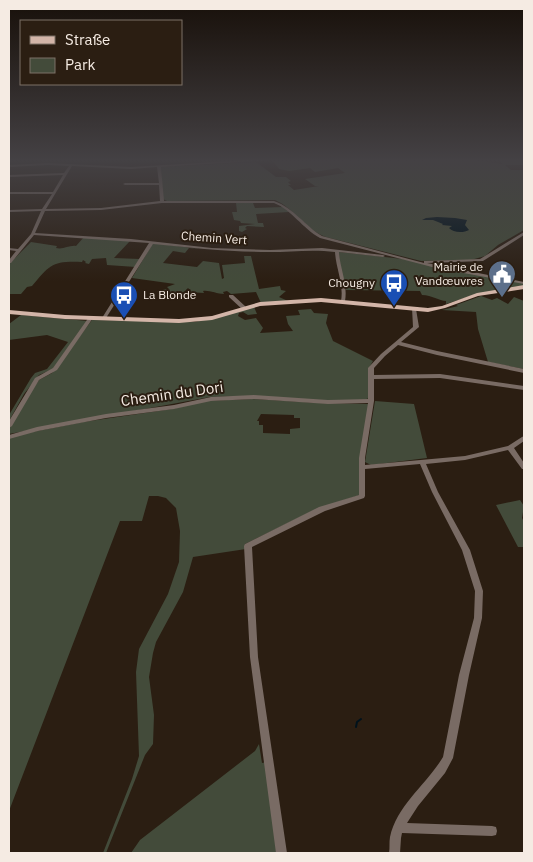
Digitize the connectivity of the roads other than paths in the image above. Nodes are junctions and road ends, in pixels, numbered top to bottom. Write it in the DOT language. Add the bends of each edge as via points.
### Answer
graph roads {
  1 [pos="50,200"];
  2 [pos="162,202"];
  3 [pos="44,210"];
  4 [pos="9,211"];
  5 [pos="524,233"];
  6 [pos="33,234"];
  7 [pos="152,242"];
  8 [pos="9,249"];
  9 [pos="20,250"];
  10 [pos="337,251"];
  11 [pos="393,255"];
  12 [pos="9,262"];
  13 [pos="422,263"];
  14 [pos="524,283"];
  15 [pos="524,287"];
  16 [pos="231,296"];
  17 [pos="343,302"];
  18 [pos="244,308"];
  19 [pos="414,309"];
  20 [pos="9,312"];
  21 [pos="91,318"];
  22 [pos="104,318"];
  23 [pos="398,342"];
  24 [pos="524,370"];
  25 [pos="372,377"];
  26 [pos="524,388"];
  27 [pos="371,401"];
  28 [pos="9,426"];
  29 [pos="9,436"];
  30 [pos="524,438"];
  31 [pos="510,448"];
  32 [pos="422,460"];
  33 [pos="362,467"];
  34 [pos="524,469"];
  35 [pos="362,496"];
  36 [pos="399,828"];
  37 [pos="492,831"];
  38 [pos="280,853"];
  39 [pos="396,853"];
  1 -- 3 [label="street"];
  2 -- 3 [label="street" via="111,209"];
  2 -- 11 [label="street" via="275,202 286,207 319,236"];
  3 -- 4 [label="street"];
  3 -- 6 [label="street"];
  5 -- 13 [label="street" via="481,260"];
  6 -- 7 [label="street, Chemin Vert"];
  6 -- 9 [label="street"];
  7 -- 10 [label="street, Chemin Vert" via="232,250"];
  7 -- 22 [label="street"];
  8 -- 9 [label="street"];
  9 -- 12 [label="street"];
  10 -- 11 [label="street, Chemin Vert"];
  10 -- 17 [label="street" via="345,286"];
  11 -- 13 [label="street"];
  13 -- 14 [label="street"];
  15 -- 19 [label="main road" via="477,295 436,309"];
  16 -- 18 [label="street"];
  17 -- 18 [label="main road" via="313,300"];
  17 -- 19 [label="main road"];
  18 -- 22 [label="main road" via="212,318 187,321"];
  19 -- 23 [label="street" via="416,326"];
  20 -- 21 [label="main road"];
  21 -- 22 [label="main road"];
  21 -- 28 [label="street" via="55,368 37,379"];
  23 -- 24 [label="street"];
  23 -- 25 [label="street" via="373,365 370,370"];
  25 -- 26 [label="street" via="440,376"];
  25 -- 27 [label="street"];
  27 -- 29 [label="street, Chemin du Dori" via="211,398"];
  27 -- 33 [label="street"];
  30 -- 31 [label="street"];
  31 -- 32 [label="street" via="465,458"];
  31 -- 34 [label="street"];
  32 -- 33 [label="street"];
  32 -- 36 [label="street" via="466,550 479,591 480,612 448,758 408,809"];
  33 -- 35 [label="street"];
  35 -- 38 [label="street" via="322,509 248,546 254,657"];
  36 -- 37 [label="street"];
  36 -- 39 [label="street"];
}
